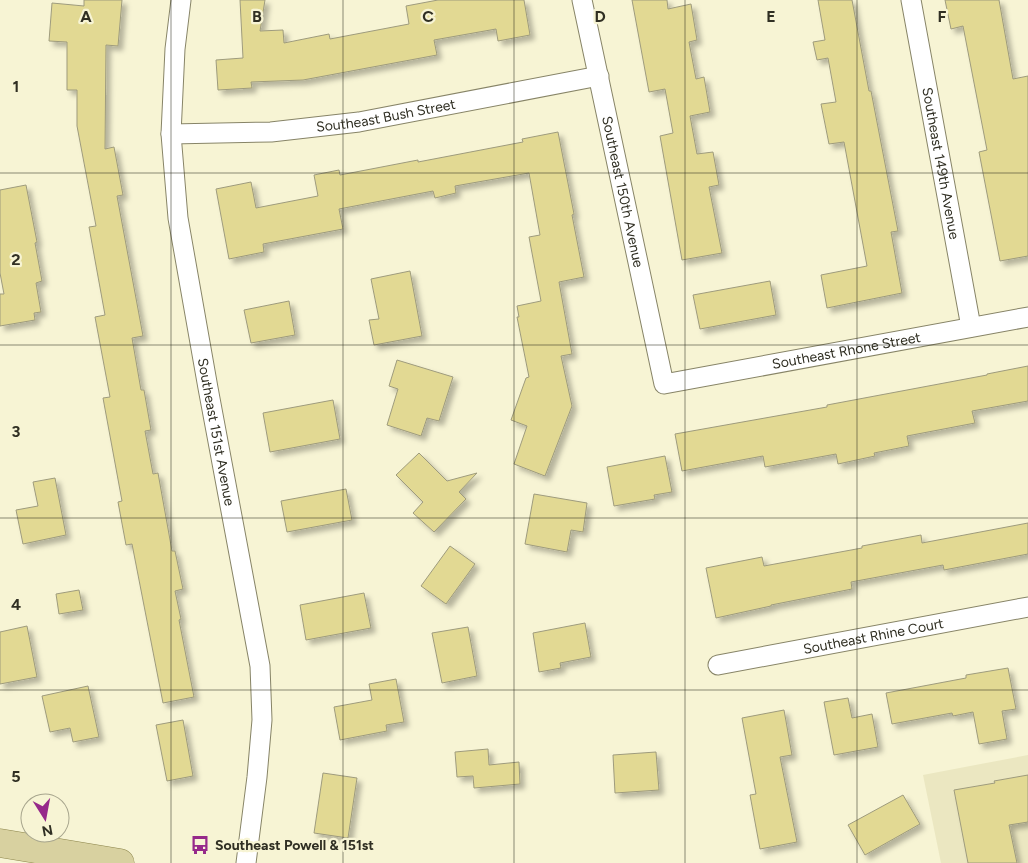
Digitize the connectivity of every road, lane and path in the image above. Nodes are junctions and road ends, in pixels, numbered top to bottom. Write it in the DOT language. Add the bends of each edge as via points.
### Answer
graph roads {
  1 [pos="181,0"];
  2 [pos="582,0"];
  3 [pos="911,0"];
  4 [pos="599,76"];
  5 [pos="171,134"];
  6 [pos="1028,317"];
  7 [pos="971,328"];
  8 [pos="664,384"];
  9 [pos="1028,607"];
  10 [pos="718,664"];
  11 [pos="12,851"];
  12 [pos="120,863"];
  13 [pos="246,863"];
  1 -- 5 [label="street, Southeast 151st Avenue"];
  2 -- 4 [label="street, Southeast 150th Avenue"];
  3 -- 7 [label="street, Southeast 149th Avenue"];
  4 -- 5 [label="street, Southeast Bush Street" via="359,122 271,132"];
  4 -- 8 [label="street, Southeast 150th Avenue"];
  5 -- 13 [label="street, Southeast 151st Avenue" via="178,218 260,666 262,720"];
  6 -- 7 [label="street, Southeast Rhone Street"];
  7 -- 8 [label="street, Southeast Rhone Street"];
  9 -- 10 [label="street, Southeast Rhine Court"];
  11 -- 12 [label="main road"];
}
